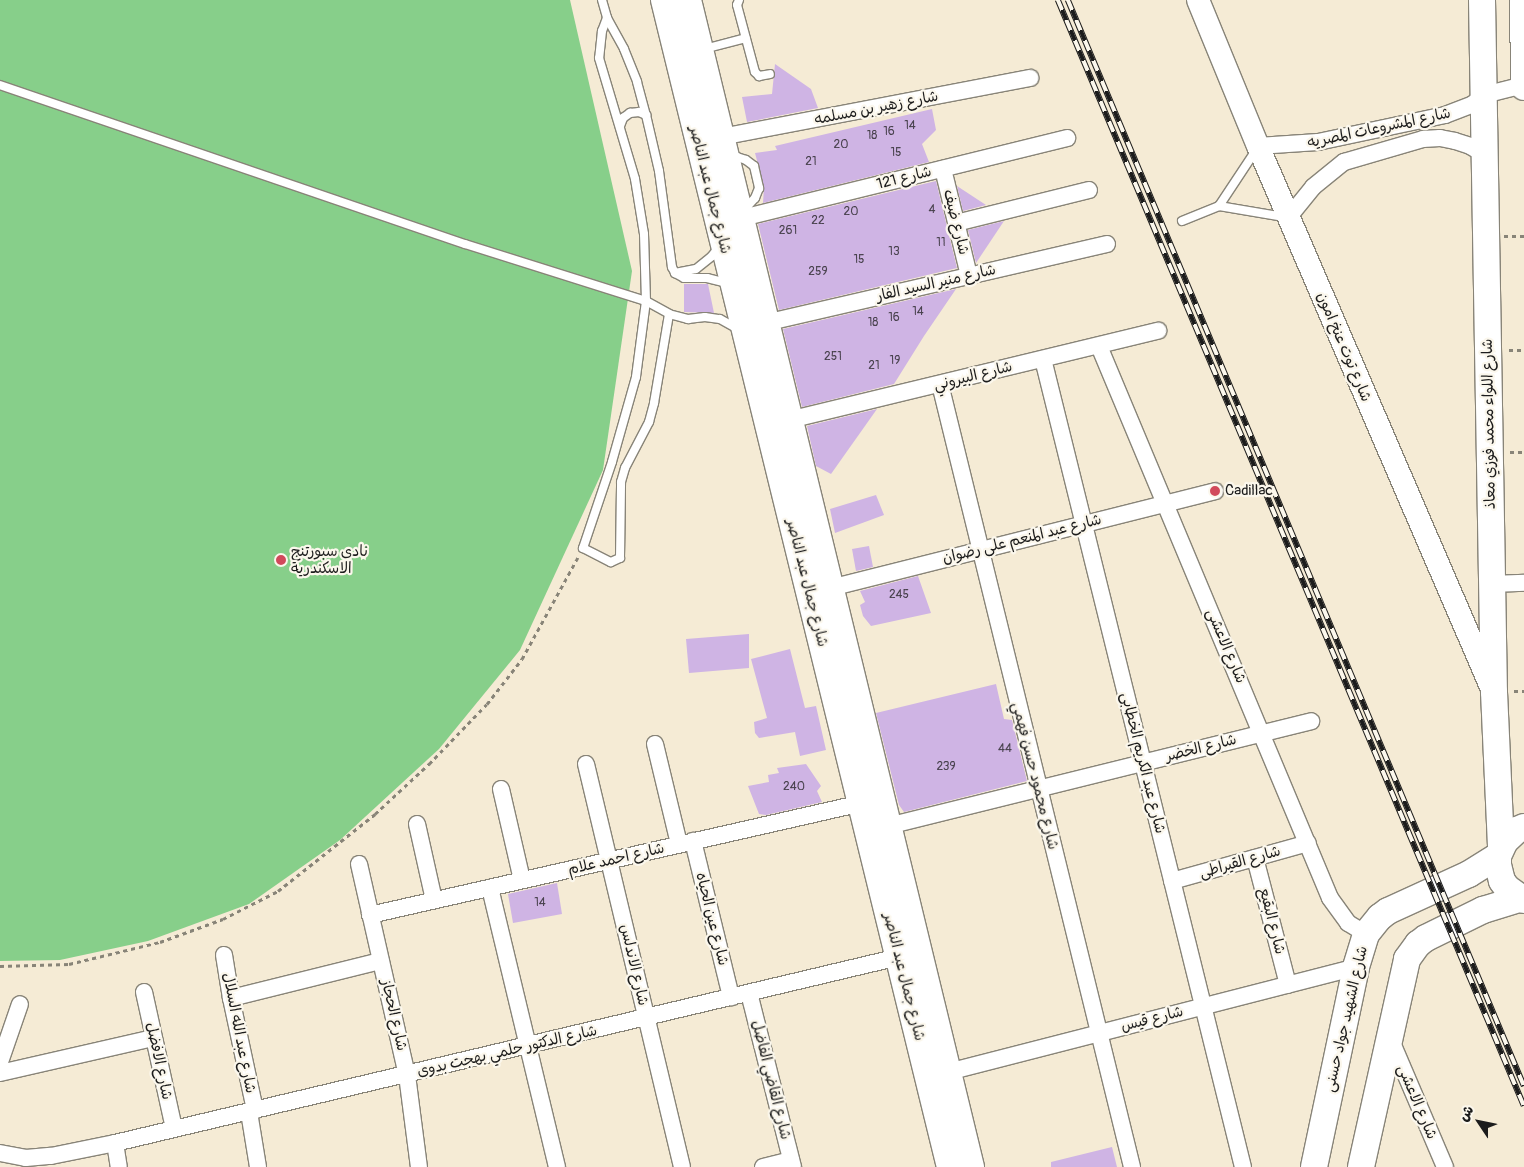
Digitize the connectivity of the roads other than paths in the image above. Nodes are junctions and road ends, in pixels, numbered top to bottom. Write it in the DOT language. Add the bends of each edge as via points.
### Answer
graph roads {
  1 [pos="602,0"];
  2 [pos="664,0"];
  3 [pos="688,0"];
  4 [pos="738,0"];
  5 [pos="1198,0"];
  6 [pos="1482,0"];
  7 [pos="1523,0"];
  8 [pos="607,18"];
  9 [pos="746,38"];
  10 [pos="700,50"];
  11 [pos="770,74"];
  12 [pos="1030,78"];
  13 [pos="0,85"];
  14 [pos="1524,86"];
  15 [pos="1484,95"];
  16 [pos="646,115"];
  17 [pos="620,126"];
  18 [pos="1067,138"];
  19 [pos="1258,146"];
  20 [pos="724,148"];
  21 [pos="1485,154"];
  22 [pos="943,168"];
  23 [pos="1089,190"];
  24 [pos="1219,206"];
  25 [pos="741,216"];
  26 [pos="1288,218"];
  27 [pos="1182,222"];
  28 [pos="956,223"];
  29 [pos="722,238"];
  30 [pos="1107,244"];
  31 [pos="675,272"];
  32 [pos="969,276"];
  33 [pos="745,286"];
  34 [pos="646,301"];
  35 [pos="670,314"];
  36 [pos="756,329"];
  37 [pos="1158,332"];
  38 [pos="1099,346"];
  39 [pos="1043,359"];
  40 [pos="940,384"];
  41 [pos="789,420"];
  42 [pos="1215,491"];
  43 [pos="1166,503"];
  44 [pos="1084,524"];
  45 [pos="980,550"];
  46 [pos="1524,583"];
  47 [pos="1492,584"];
  48 [pos="830,588"];
  49 [pos="1494,692"];
  50 [pos="1311,721"];
  51 [pos="1262,733"];
  52 [pos="655,744"];
  53 [pos="1142,762"];
  54 [pos="586,764"];
  55 [pos="1038,788"];
  56 [pos="501,789"];
  57 [pos="862,803"];
  58 [pos="417,824"];
  59 [pos="888,826"];
  60 [pos="1524,827"];
  61 [pos="686,843"];
  62 [pos="1308,843"];
  63 [pos="1499,852"];
  64 [pos="1255,858"];
  65 [pos="609,860"];
  66 [pos="359,864"];
  67 [pos="522,880"];
  68 [pos="1172,881"];
  69 [pos="490,888"];
  70 [pos="1522,899"];
  71 [pos="434,900"];
  72 [pos="370,915"];
  73 [pos="1366,934"];
  74 [pos="224,954"];
  75 [pos="899,957"];
  76 [pos="381,961"];
  77 [pos="1356,967"];
  78 [pos="1288,984"];
  79 [pos="144,992"];
  80 [pos="749,993"];
  81 [pos="731,997"];
  82 [pos="230,998"];
  83 [pos="20,1004"];
  84 [pos="1203,1006"];
  85 [pos="646,1017"];
  86 [pos="1099,1033"];
  87 [pos="1389,1036"];
  88 [pos="153,1038"];
  89 [pos="529,1046"];
  90 [pos="0,1062"];
  91 [pos="948,1072"];
  92 [pos="0,1073"];
  93 [pos="407,1075"];
  94 [pos="252,1111"];
  95 [pos="174,1130"];
  96 [pos="115,1143"];
  97 [pos="2,1158"];
  98 [pos="792,1163"];
  99 [pos="119,1167"];
  100 [pos="258,1167"];
  101 [pos="419,1167"];
  102 [pos="557,1167"];
  103 [pos="682,1167"];
  104 [pos="763,1167"];
  105 [pos="950,1167"];
  106 [pos="971,1167"];
  107 [pos="1132,1167"];
  108 [pos="1243,1167"];
  109 [pos="1314,1167"];
  110 [pos="1361,1167"];
  111 [pos="1445,1167"];
  1 -- 8 [label="lane"];
  2 -- 29 [label="main road, شارع جمال عبد الناصر"];
  3 -- 10 [label="main road, شارع جمال عبد الناصر"];
  4 -- 9 [label="lane"];
  5 -- 19 [label="street, شارع توت عنخ امون"];
  6 -- 15 [label="main road, شارع اللواء محمد فوزي معاذ"];
  7 -- 14 [label="main road"];
  8 -- 16 [label="lane" via="624,49"];
  8 -- 17 [label="lane" via="599,58"];
  9 -- 10 [label="lane"];
  9 -- 11 [label="lane" via="756,74"];
  10 -- 20 [label="main road, شارع جمال عبد الناصر"];
  12 -- 20 [label="street, شارع زهير بن مسلمه"];
  13 -- 34 [label="lane" via="456,241"];
  14 -- 15 [label="street, شارع المشروعات المصريه"];
  15 -- 19 [label="street, شارع المشروعات المصريه" via="1458,111 1438,117 1318,142"];
  15 -- 21 [label="main road, شارع اللواء محمد فوزي معاذ"];
  16 -- 17 [label="lane" via="630,113"];
  16 -- 31 [label="lane" via="659,171"];
  17 -- 34 [label="lane" via="635,179 644,234"];
  18 -- 22 [label="street, شارع 121"];
  19 -- 24 [label="lane"];
  19 -- 26 [label="street, شارع توت عنخ امون"];
  20 -- 25 [label="main road, شارع جمال عبد الناصر"];
  21 -- 26 [label="street, شارع المشروعات المصريه" via="1470,146 1440,138 1423,139 1344,162 1313,187"];
  21 -- 47 [label="main road, شارع اللواء محمد فوزي معاذ"];
  22 -- 25 [label="street, شارع 121"];
  22 -- 28 [label="street, شارع ضيف"];
  23 -- 28 [label="street"];
  24 -- 26 [label="lane"];
  24 -- 27 [label="lane"];
  25 -- 33 [label="main road, شارع جمال عبد الناصر"];
  26 -- 49 [label="street, شارع توت عنخ امون"];
  28 -- 32 [label="street, شارع ضيف"];
  29 -- 31 [label="lane" via="712,256 696,269"];
  29 -- 33 [label="main road, شارع جمال عبد الناصر"];
  30 -- 32 [label="street, شارع منير السيد الفار"];
  31 -- 33 [label="lane" via="684,278 717,279"];
  32 -- 36 [label="street, شارع منير السيد الفار"];
  33 -- 36 [label="main road, شارع جمال عبد الناصر"];
  34 -- 35 [label="lane"];
  34 -- 35 [label="lane" via="636,378 583,548 611,562 620,558 621,482 654,403"];
  35 -- 36 [label="lane" via="688,319 720,319"];
  36 -- 41 [label="main road, شارع جمال عبد الناصر"];
  36 -- 57 [label="main road, شارع جمال عبد الناصر"];
  37 -- 38 [label="street, شارع البيروني"];
  38 -- 39 [label="street, شارع البيروني"];
  38 -- 43 [label="street, شارع الاعشى"];
  39 -- 40 [label="street, شارع البيروني"];
  39 -- 44 [label="street, شارع عبد الكريم الخطابى"];
  40 -- 41 [label="street, شارع البيروني"];
  40 -- 45 [label="street, شارع محمود حسن فهمي"];
  41 -- 48 [label="main road, شارع جمال عبد الناصر"];
  42 -- 43 [label="street, شارع عبد المنعم على رضوان"];
  43 -- 44 [label="street, شارع عبد المنعم على رضوان"];
  43 -- 51 [label="street, شارع الاعشى"];
  44 -- 45 [label="street, شارع عبد المنعم على رضوان"];
  44 -- 53 [label="street, شارع عبد الكريم الخطابى"];
  45 -- 48 [label="street, شارع عبد المنعم على رضوان"];
  45 -- 55 [label="street, شارع محمود حسن فهمي"];
  46 -- 47 [label="street"];
  47 -- 49 [label="main road, شارع اللواء محمد فوزي معاذ"];
  48 -- 59 [label="main road, شارع جمال عبد الناصر"];
  49 -- 63 [label="main road, شارع اللواء محمد فوزي معاذ"];
  50 -- 51 [label="street, شارع الخضر"];
  51 -- 53 [label="street, شارع الخضر"];
  51 -- 62 [label="street, شارع الاعشى"];
  52 -- 61 [label="street, شارع عين الحياه"];
  53 -- 55 [label="street, شارع الخضر"];
  53 -- 68 [label="street, شارع عبد الكريم الخطابى"];
  54 -- 65 [label="street, شارع الاندلس"];
  55 -- 59 [label="street, شارع الخضر"];
  55 -- 86 [label="street, شارع محمود حسن فهمي"];
  56 -- 67 [label="street"];
  57 -- 61 [label="street, شارع احمد علام"];
  57 -- 75 [label="main road, شارع جمال عبد الناصر"];
  58 -- 71 [label="street"];
  59 -- 91 [label="main road, شارع جمال عبد الناصر"];
  60 -- 63 [label="main road, شارع الشهيد جواد حسنى" via="1510,835"];
  61 -- 65 [label="street, شارع احمد علام"];
  61 -- 81 [label="street, شارع عين الحياه"];
  62 -- 64 [label="street, شارع القيراطى"];
  62 -- 73 [label="street, شارع الاعشى" via="1335,907 1348,923"];
  63 -- 70 [label="main road, شارع اللواء محمد فوزي معاذ" via="1502,881"];
  63 -- 73 [label="main road, شارع الشهيد جواد حسنى" via="1470,874 1388,911"];
  64 -- 68 [label="street, شارع القيراطى"];
  64 -- 78 [label="street, شارع البقيع"];
  65 -- 67 [label="street, شارع احمد علام"];
  65 -- 85 [label="street, شارع الاندلس"];
  66 -- 72 [label="street, شارع الحجاز"];
  67 -- 69 [label="street, شارع احمد علام"];
  68 -- 84 [label="street, شارع عبد الكريم الخطابى"];
  69 -- 71 [label="street, شارع احمد علام"];
  69 -- 89 [label="street"];
  70 -- 87 [label="main road" via="1483,910 1418,944 1411,951 1404,967"];
  71 -- 72 [label="street, شارع احمد علام"];
  72 -- 76 [label="street, شارع الحجاز"];
  73 -- 77 [label="main road, شارع الشهيد جواد حسنى"];
  74 -- 82 [label="street, شارع عبد الله السلال"];
  75 -- 80 [label="street, شارع الدكتور حلمي بهجت بدوى"];
  75 -- 105 [label="main road, شارع جمال عبد الناصر"];
  76 -- 82 [label="street"];
  76 -- 93 [label="street, شارع الحجاز"];
  77 -- 78 [label="street, شارع قيس"];
  77 -- 109 [label="main road, شارع الشهيد جواد حسنى"];
  78 -- 84 [label="street, شارع قيس"];
  79 -- 88 [label="street, شارع الافضل"];
  80 -- 81 [label="street, شارع الدكتور حلمي بهجت بدوى"];
  80 -- 98 [label="street, شارع القاضي الفاضل"];
  81 -- 85 [label="street, شارع الدكتور حلمي بهجت بدوى"];
  82 -- 94 [label="street, شارع عبد الله السلال"];
  83 -- 90 [label="street"];
  84 -- 86 [label="street, شارع قيس"];
  84 -- 108 [label="street, شارع عبد الكريم الخطابى"];
  85 -- 89 [label="street, شارع الدكتور حلمي بهجت بدوى"];
  85 -- 103 [label="street, شارع الاندلس"];
  86 -- 91 [label="street, شارع قيس"];
  86 -- 107 [label="street, شارع محمود حسن فهمي"];
  87 -- 110 [label="main road"];
  87 -- 111 [label="street, شارع الاعشى"];
  88 -- 92 [label="street"];
  88 -- 95 [label="street, شارع الافضل"];
  89 -- 93 [label="street, شارع الدكتور حلمي بهجت بدوى"];
  89 -- 102 [label="street"];
  91 -- 106 [label="main road, شارع جمال عبد الناصر"];
  93 -- 94 [label="street, شارع الدكتور حلمي بهجت بدوى"];
  93 -- 101 [label="street, شارع الحجاز"];
  94 -- 95 [label="street, شارع الدكتور حلمي بهجت بدوى"];
  94 -- 100 [label="street, شارع عبد الله السلال"];
  95 -- 96 [label="street, شارع الدكتور حلمي بهجت بدوى"];
  96 -- 97 [label="street, شارع الدكتور حلمي بهجت بدوى" via="51,1156"];
  96 -- 99 [label="street"];
  98 -- 104 [label="street"];
}
